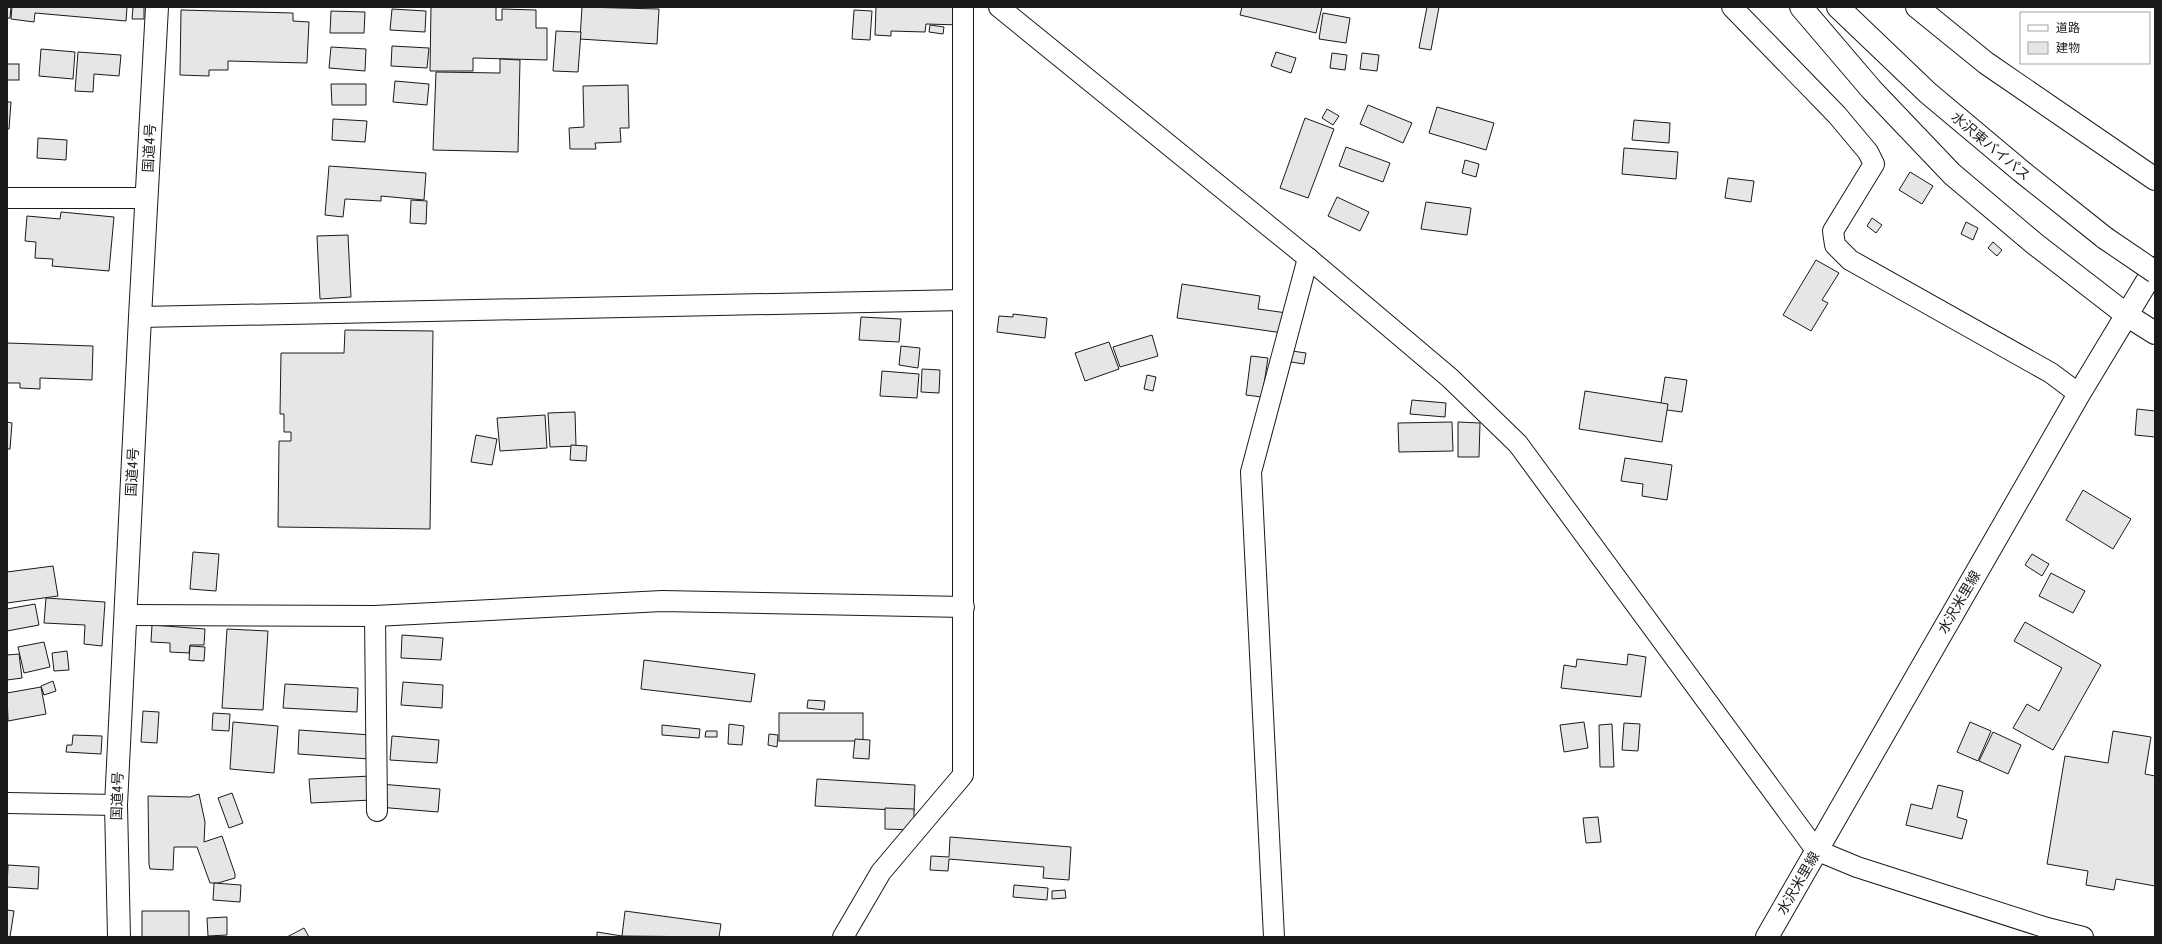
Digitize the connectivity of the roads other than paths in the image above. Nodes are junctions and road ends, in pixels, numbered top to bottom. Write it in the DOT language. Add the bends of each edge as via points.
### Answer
graph roads {
  1 [pos="157,7"];
  2 [pos="963,7"];
  3 [pos="999,7"];
  4 [pos="1732,7"];
  5 [pos="1801,7"];
  6 [pos="1838,7"];
  7 [pos="1917,7"];
  8 [pos="2155,179"];
  9 [pos="7,198"];
  10 [pos="146,198"];
  11 [pos="1308,258"];
  12 [pos="2155,268"];
  13 [pos="2155,272"];
  14 [pos="963,300"];
  15 [pos="2128,316"];
  16 [pos="140,317"];
  17 [pos="2155,333"];
  18 [pos="2079,394"];
  19 [pos="964,607"];
  20 [pos="125,615"];
  21 [pos="375,616"];
  22 [pos="7,804"];
  23 [pos="116,805"];
  24 [pos="377,811"];
  25 [pos="1816,850"];
  26 [pos="119,937"];
  27 [pos="843,937"];
  28 [pos="1274,937"];
  29 [pos="1767,937"];
  30 [pos="2083,937"];
  1 -- 10 [label="main road, 国道4号"];
  2 -- 14 [label="street"];
  3 -- 11 [label="street"];
  4 -- 18 [label="street" via="1837,115 1868,152 1874,164 1833,231 1835,245 1850,260 2051,374"];
  5 -- 15 [label="main road" via="1871,89 1952,174 2035,244"];
  6 -- 13 [label="main road, 水沢東バイパス, bridge" via="1928,93 2021,171 2105,238"];
  7 -- 8 [label="main road" via="1986,63"];
  9 -- 10 [label="street"];
  10 -- 16 [label="main road, 国道4号"];
  11 -- 25 [label="street" via="1450,378 1518,444"];
  11 -- 28 [label="street" via="1251,472"];
  12 -- 15 [label="main road, 水沢米里線"];
  14 -- 16 [label="street"];
  14 -- 19 [label="street"];
  15 -- 17 [label="main road"];
  15 -- 18 [label="main road, 水沢米里線"];
  16 -- 20 [label="main road, 国道4号"];
  18 -- 25 [label="main road, 水沢米里線"];
  19 -- 21 [label="street" via="662,601"];
  19 -- 27 [label="street" via="963,775 881,872"];
  20 -- 21 [label="street"];
  20 -- 23 [label="main road, 国道4号"];
  21 -- 24 [label="street"];
  22 -- 23 [label="street"];
  23 -- 26 [label="main road, 国道4号"];
  25 -- 29 [label="main road, 水沢米里線"];
  25 -- 30 [label="street" via="1857,867 2047,928"];
}
